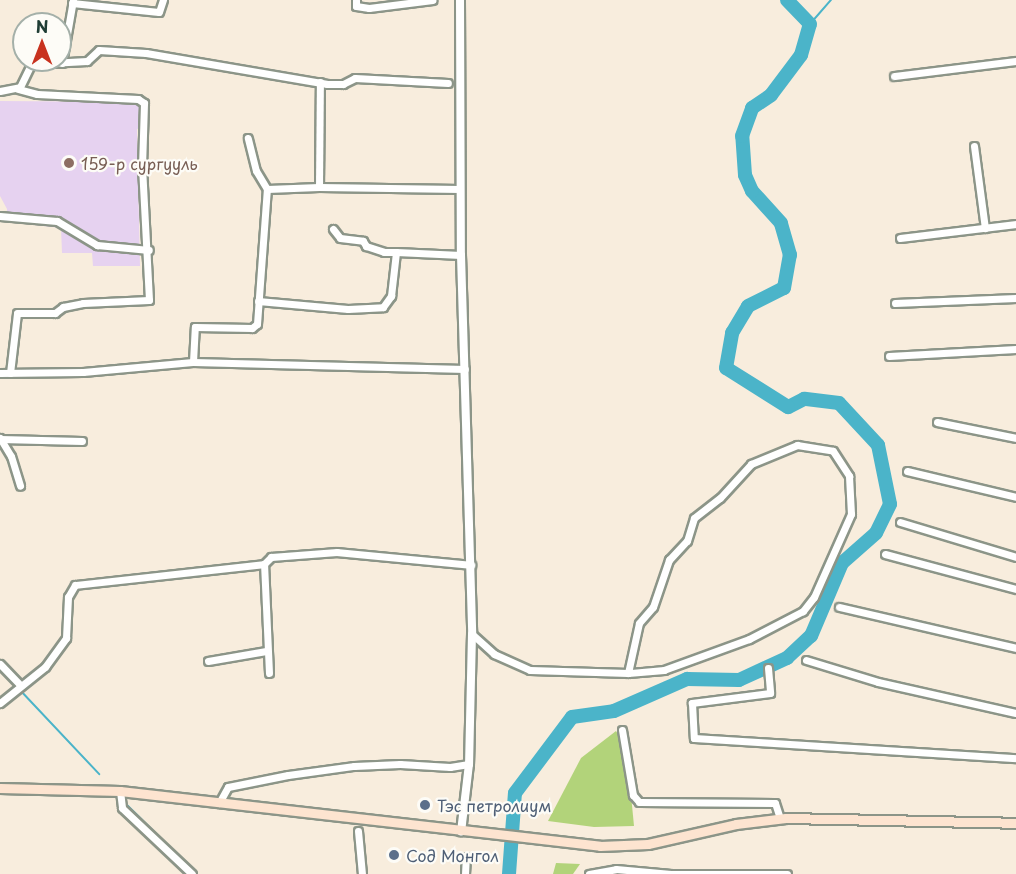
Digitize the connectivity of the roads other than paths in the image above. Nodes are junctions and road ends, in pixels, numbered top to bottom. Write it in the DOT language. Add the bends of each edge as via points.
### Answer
graph roads {
  1 [pos="163,0"];
  2 [pos="356,0"];
  3 [pos="432,0"];
  4 [pos="460,0"];
  5 [pos="73,1"];
  6 [pos="1016,61"];
  7 [pos="72,62"];
  8 [pos="27,72"];
  9 [pos="894,76"];
  10 [pos="320,82"];
  11 [pos="448,83"];
  12 [pos="18,89"];
  13 [pos="0,91"];
  14 [pos="248,138"];
  15 [pos="974,146"];
  16 [pos="319,187"];
  17 [pos="267,189"];
  18 [pos="460,189"];
  19 [pos="0,216"];
  20 [pos="1016,224"];
  21 [pos="985,228"];
  22 [pos="333,229"];
  23 [pos="900,238"];
  24 [pos="149,250"];
  25 [pos="396,252"];
  26 [pos="461,255"];
  27 [pos="1016,298"];
  28 [pos="258,301"];
  29 [pos="895,303"];
  30 [pos="1016,349"];
  31 [pos="889,356"];
  32 [pos="193,362"];
  33 [pos="465,369"];
  34 [pos="0,373"];
  35 [pos="10,373"];
  36 [pos="937,422"];
  37 [pos="1016,438"];
  38 [pos="0,439"];
  39 [pos="82,441"];
  40 [pos="907,471"];
  41 [pos="20,486"];
  42 [pos="1016,497"];
  43 [pos="900,522"];
  44 [pos="885,554"];
  45 [pos="1016,557"];
  46 [pos="264,564"];
  47 [pos="471,565"];
  48 [pos="1016,589"];
  49 [pos="839,607"];
  50 [pos="472,634"];
  51 [pos="1016,648"];
  52 [pos="266,651"];
  53 [pos="806,660"];
  54 [pos="208,661"];
  55 [pos="0,664"];
  56 [pos="768,668"];
  57 [pos="269,673"];
  58 [pos="628,674"];
  59 [pos="21,686"];
  60 [pos="0,703"];
  61 [pos="1016,713"];
  62 [pos="622,730"];
  63 [pos="1016,758"];
  64 [pos="469,764"];
  65 [pos="0,788"];
  66 [pos="120,791"];
  67 [pos="219,803"];
  68 [pos="780,818"];
  69 [pos="1016,823"];
  70 [pos="358,831"];
  71 [pos="466,833"];
  72 [pos="466,856"];
  73 [pos="192,874"];
  74 [pos="362,874"];
  75 [pos="465,874"];
  76 [pos="589,874"];
  77 [pos="787,874"];
  1 -- 5 [label="street" via="159,12"];
  2 -- 3 [label="street" via="356,6 369,8"];
  4 -- 18 [label="street"];
  6 -- 9 [label="street"];
  7 -- 10 [label="street" via="87,61 99,50 146,53"];
  8 -- 12 [label="street"];
  10 -- 11 [label="street" via="343,84 355,78"];
  10 -- 16 [label="street"];
  12 -- 13 [label="street"];
  12 -- 24 [label="street" via="37,94 138,99 144,103 142,167"];
  14 -- 17 [label="street" via="256,171"];
  15 -- 21 [label="street"];
  16 -- 17 [label="street"];
  16 -- 18 [label="street"];
  17 -- 28 [label="street"];
  18 -- 26 [label="street"];
  19 -- 24 [label="street" via="57,221 97,245"];
  20 -- 21 [label="street"];
  21 -- 23 [label="street"];
  22 -- 25 [label="street" via="340,238"];
  24 -- 35 [label="street" via="149,300 83,303 63,306 55,313 17,313"];
  25 -- 26 [label="street"];
  25 -- 28 [label="street" via="391,296 383,307 348,309"];
  26 -- 33 [label="street"];
  27 -- 29 [label="street"];
  28 -- 32 [label="street" via="254,327 195,327"];
  30 -- 31 [label="street"];
  32 -- 33 [label="street"];
  32 -- 35 [label="street" via="83,372"];
  33 -- 47 [label="street"];
  34 -- 35 [label="street"];
  36 -- 37 [label="street"];
  38 -- 39 [label="street"];
  38 -- 41 [label="street" via="11,456"];
  40 -- 42 [label="street"];
  43 -- 45 [label="street"];
  44 -- 48 [label="street"];
  46 -- 47 [label="street" via="271,557 337,552"];
  46 -- 52 [label="street"];
  46 -- 59 [label="street" via="75,585 68,597 66,638 45,667"];
  47 -- 50 [label="street"];
  49 -- 51 [label="street"];
  50 -- 58 [label="street" via="494,654 530,670"];
  50 -- 64 [label="street"];
  52 -- 54 [label="street"];
  52 -- 57 [label="street"];
  53 -- 61 [label="street" via="878,682"];
  55 -- 59 [label="street"];
  56 -- 63 [label="street" via="770,693 692,702 694,738"];
  58 -- 58 [label="street" via="639,623 653,607 669,561 687,541 694,518 720,498 752,464 797,445 833,450 849,476 851,514 814,597 803,611 749,639 664,670"];
  59 -- 60 [label="street"];
  62 -- 68 [label="street" via="633,795 639,802 775,803"];
  64 -- 67 [label="street" via="366,766 288,775 228,787"];
  64 -- 71 [label="street"];
  65 -- 66 [label="main road"];
  66 -- 67 [label="main road"];
  66 -- 73 [label="street" via="122,808"];
  67 -- 71 [label="main road"];
  68 -- 69 [label="main road"];
  68 -- 71 [label="main road" via="648,844 554,842"];
  70 -- 74 [label="street"];
  72 -- 75 [label="street"];
  76 -- 77 [label="street" via="616,869 671,874"];
}
